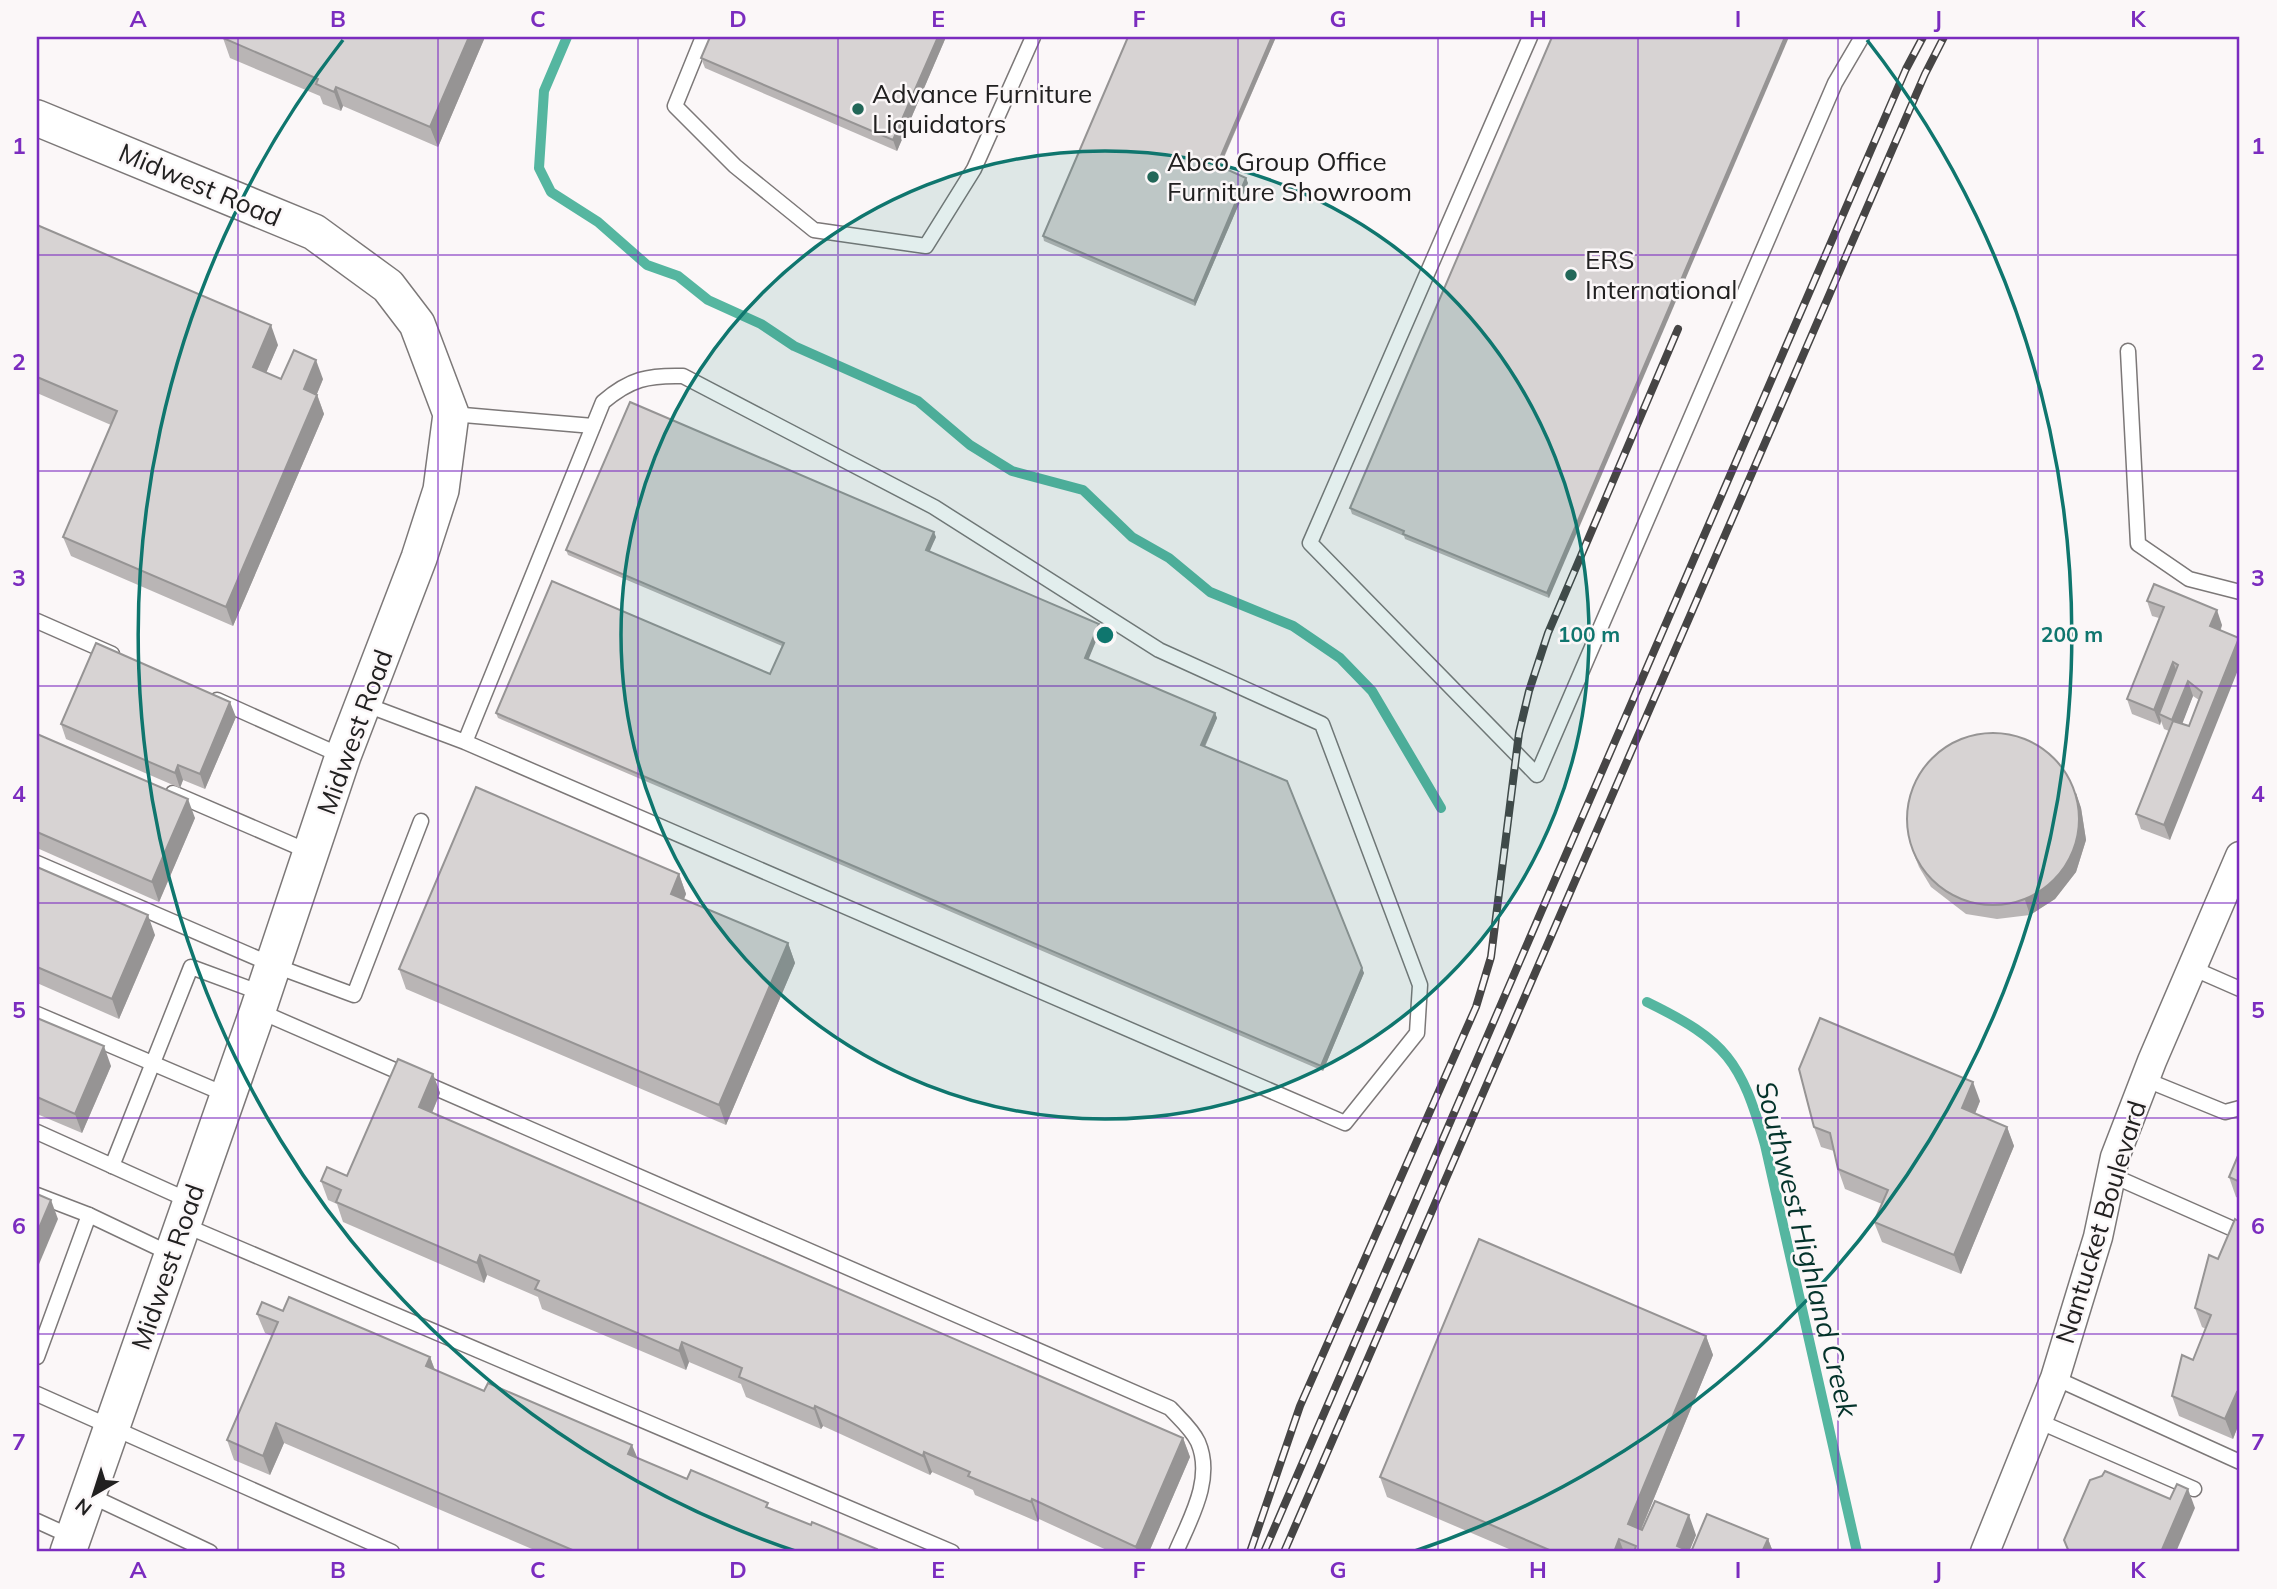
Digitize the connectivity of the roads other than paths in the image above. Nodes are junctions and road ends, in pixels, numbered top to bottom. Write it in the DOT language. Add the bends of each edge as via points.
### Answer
graph roads {
  1 [pos="703,37"];
  2 [pos="1033,37"];
  3 [pos="1530,37"];
  4 [pos="1862,37"];
  5 [pos="37,118"];
  6 [pos="2128,351"];
  7 [pos="451,414"];
  8 [pos="593,426"];
  9 [pos="2240,592"];
  10 [pos="37,621"];
  11 [pos="126,660"];
  12 [pos="203,694"];
  13 [pos="363,703"];
  14 [pos="465,743"];
  15 [pos="343,756"];
  16 [pos="163,789"];
  17 [pos="421,821"];
  18 [pos="312,853"];
  19 [pos="37,863"];
  20 [pos="2237,874"];
  21 [pos="2192,968"];
  22 [pos="2240,989"];
  23 [pos="265,990"];
  24 [pos="37,1014"];
  25 [pos="151,1062"];
  26 [pos="2144,1079"];
  27 [pos="228,1095"];
  28 [pos="2240,1108"];
  29 [pos="37,1132"];
  30 [pos="111,1166"];
  31 [pos="2111,1175"];
  32 [pos="37,1195"];
  33 [pos="89,1215"];
  34 [pos="181,1227"];
  35 [pos="2240,1232"];
  36 [pos="37,1357"];
  37 [pos="2054,1378"];
  38 [pos="37,1394"];
  39 [pos="2038,1421"];
  40 [pos="114,1427"];
  41 [pos="2240,1462"];
  42 [pos="2194,1489"];
  43 [pos="89,1495"];
  44 [pos="37,1521"];
  45 [pos="71,1545"];
  46 [pos="209,1552"];
  47 [pos="392,1552"];
  48 [pos="952,1552"];
  49 [pos="1176,1552"];
  50 [pos="1985,1552"];
  1 -- 2 [label="lane" via="675,106 735,166 814,230 926,246 974,169"];
  3 -- 4 [label="lane" via="1310,543 1537,775 1835,83"];
  5 -- 7 [label="street, Midwest Road" via="314,232 338,247 388,286 417,324"];
  6 -- 9 [label="lane" via="2138,544 2189,579"];
  7 -- 8 [label="lane"];
  7 -- 13 [label="street, Midwest Road" via="437,501"];
  8 -- 14 [label="lane"];
  8 -- 14 [label="lane" via="603,402 621,386 653,375 683,376 934,507 1159,650 1322,724 1420,985 1417,1033 1345,1123"];
  10 -- 11 [label="lane"];
  12 -- 15 [label="lane"];
  13 -- 14 [label="lane"];
  13 -- 15 [label="street, Midwest Road"];
  15 -- 18 [label="street, Midwest Road"];
  16 -- 18 [label="lane"];
  17 -- 23 [label="lane" via="354,995"];
  18 -- 23 [label="street, Midwest Road"];
  19 -- 23 [label="lane"];
  20 -- 21 [label="street, Nantucket Boulevard"];
  21 -- 22 [label="lane"];
  21 -- 26 [label="street, Nantucket Boulevard"];
  23 -- 25 [label="lane" via="191,967"];
  23 -- 27 [label="street, Midwest Road"];
  23 -- 49 [label="lane" via="1170,1408 1198,1441 1203,1481"];
  24 -- 25 [label="lane"];
  25 -- 27 [label="lane"];
  25 -- 30 [label="lane"];
  26 -- 28 [label="lane" via="2225,1112"];
  26 -- 31 [label="street, Nantucket Boulevard"];
  27 -- 34 [label="street, Midwest Road"];
  29 -- 30 [label="lane"];
  30 -- 34 [label="lane"];
  31 -- 35 [label="lane"];
  31 -- 37 [label="street, Nantucket Boulevard" via="2098,1237"];
  32 -- 33 [label="lane"];
  33 -- 34 [label="lane"];
  33 -- 36 [label="lane"];
  34 -- 40 [label="street, Midwest Road"];
  34 -- 48 [label="lane"];
  37 -- 39 [label="street, Nantucket Boulevard"];
  37 -- 41 [label="lane"];
  38 -- 40 [label="lane"];
  39 -- 42 [label="lane"];
  39 -- 50 [label="street, Nantucket Boulevard"];
  40 -- 43 [label="street, Midwest Road"];
  40 -- 47 [label="lane"];
  43 -- 45 [label="street, Midwest Road"];
  43 -- 46 [label="lane"];
  44 -- 45 [label="lane"];
}
